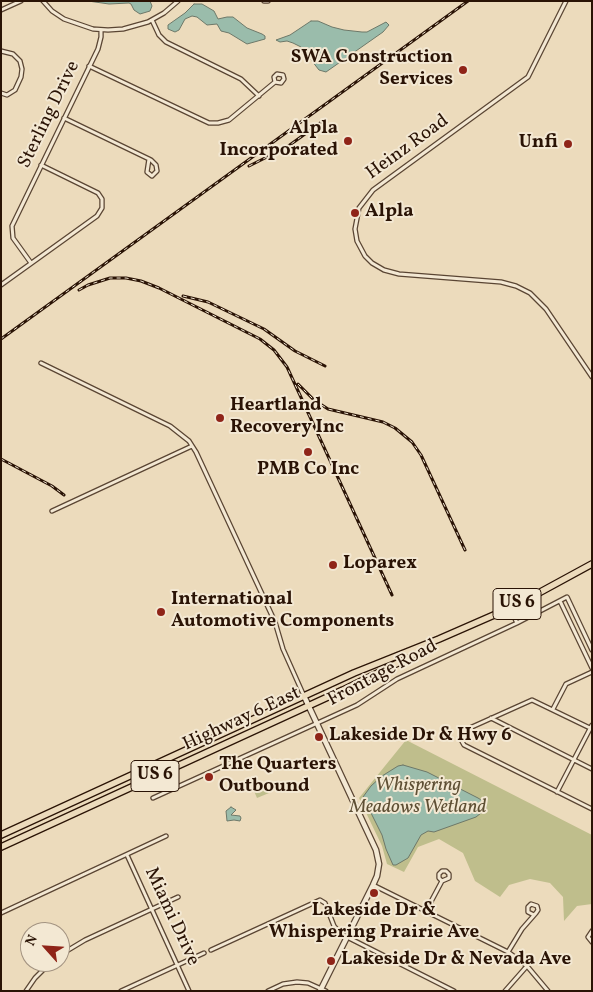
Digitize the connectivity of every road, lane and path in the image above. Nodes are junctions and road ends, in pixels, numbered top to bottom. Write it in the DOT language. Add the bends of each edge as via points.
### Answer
graph roads {
  1 [pos="21,1"];
  2 [pos="43,1"];
  3 [pos="178,1"];
  4 [pos="264,1"];
  5 [pos="268,1"];
  6 [pos="566,1"];
  7 [pos="1,10"];
  8 [pos="152,20"];
  9 [pos="101,30"];
  10 [pos="1,51"];
  11 [pos="89,66"];
  12 [pos="275,82"];
  13 [pos="1,93"];
  14 [pos="259,96"];
  15 [pos="64,118"];
  16 [pos="148,159"];
  17 [pos="41,165"];
  18 [pos="31,263"];
  19 [pos="1,285"];
  20 [pos="41,363"];
  21 [pos="592,377"];
  22 [pos="192,446"];
  23 [pos="52,511"];
  24 [pos="592,564"];
  25 [pos="560,601"];
  26 [pos="510,608"];
  27 [pos="517,623"];
  28 [pos="439,639"];
  29 [pos="592,650"];
  30 [pos="592,670"];
  31 [pos="304,696"];
  32 [pos="309,705"];
  33 [pos="553,710"];
  34 [pos="491,718"];
  35 [pos="317,724"];
  36 [pos="591,728"];
  37 [pos="574,760"];
  38 [pos="592,769"];
  39 [pos="557,792"];
  40 [pos="153,798"];
  41 [pos="592,809"];
  42 [pos="1,835"];
  43 [pos="166,836"];
  44 [pos="1,848"];
  45 [pos="127,855"];
  46 [pos="442,881"];
  47 [pos="373,885"];
  48 [pos="178,897"];
  49 [pos="152,909"];
  50 [pos="1,912"];
  51 [pos="426,912"];
  52 [pos="534,915"];
  53 [pos="592,932"];
  54 [pos="348,937"];
  55 [pos="592,942"];
  56 [pos="70,949"];
  57 [pos="211,950"];
  58 [pos="508,952"];
  59 [pos="204,953"];
  60 [pos="177,964"];
  61 [pos="527,966"];
  62 [pos="42,972"];
  63 [pos="322,990"];
  64 [pos="26,991"];
  65 [pos="121,991"];
  66 [pos="189,991"];
  67 [pos="268,991"];
  68 [pos="454,991"];
  69 [pos="505,991"];
  70 [pos="548,991"];
  1 -- 7 [label="street"];
  2 -- 9 [label="street" via="64,19"];
  3 -- 8 [label="street"];
  4 -- 5 [label="street"];
  6 -- 21 [label="street, Heinz Road" via="528,77 373,190 359,208 355,229 365,256 384,270 501,282 530,293 546,309"];
  8 -- 9 [label="street" via="123,29"];
  8 -- 14 [label="street" via="166,42 246,82"];
  9 -- 11 [label="street, Sterling Drive" via="100,43"];
  10 -- 13 [label="street" via="10,52 17,58 22,65 22,73 13,92"];
  11 -- 14 [label="street" via="209,123 228,120"];
  11 -- 15 [label="street, Sterling Drive"];
  12 -- 14 [label="street"];
  15 -- 16 [label="street"];
  15 -- 17 [label="street, Sterling Drive"];
  16 -- 16 [label="street" via="147,172 152,176 157,168"];
  17 -- 18 [label="street, Sterling Drive" via="12,226 13,238"];
  17 -- 18 [label="street" via="98,192 103,204 97,216"];
  18 -- 19 [label="street"];
  20 -- 22 [label="street" via="170,426"];
  22 -- 23 [label="street"];
  22 -- 31 [label="street" via="275,622"];
  24 -- 26 [label="main road, Highway 6 East / US 6"];
  25 -- 27 [label="street, Frontage Road"];
  25 -- 29 [label="street, Frontage Road" via="567,597"];
  25 -- 30 [label="street"];
  26 -- 27 [label="street"];
  26 -- 28 [label="main road, Highway 6 East / US 6"];
  27 -- 35 [label="street, Frontage Road" via="397,678 357,705"];
  28 -- 31 [label="main road, Highway 6 East / US 6"];
  28 -- 32 [label="main road, Highway 6 East / US 6" via="404,660"];
  30 -- 33 [label="street" via="566,684"];
  31 -- 32 [label="street"];
  31 -- 42 [label="main road, Highway 6 East / US 6"];
  32 -- 35 [label="street"];
  32 -- 44 [label="main road, Highway 6 East / US 6"];
  33 -- 34 [label="street" via="532,700"];
  33 -- 36 [label="street"];
  34 -- 37 [label="street"];
  34 -- 39 [label="street" via="463,731 460,738 464,745"];
  35 -- 40 [label="street, Frontage Road"];
  35 -- 47 [label="street" via="376,850 378,870"];
  36 -- 37 [label="street"];
  37 -- 38 [label="street"];
  37 -- 39 [label="street"];
  39 -- 41 [label="street"];
  43 -- 45 [label="street"];
  45 -- 49 [label="street, Miami Drive"];
  45 -- 50 [label="street"];
  46 -- 51 [label="street"];
  47 -- 51 [label="street"];
  47 -- 54 [label="street"];
  48 -- 49 [label="street"];
  49 -- 56 [label="street"];
  49 -- 60 [label="street, Miami Drive"];
  51 -- 58 [label="street"];
  52 -- 58 [label="street"];
  53 -- 55 [label="street" via="588,938"];
  54 -- 57 [label="street" via="337,931 325,903 320,900"];
  54 -- 63 [label="street"];
  54 -- 68 [label="street"];
  58 -- 61 [label="street"];
  59 -- 60 [label="street"];
  60 -- 65 [label="street"];
  60 -- 66 [label="street, Miami Drive"];
  61 -- 69 [label="street"];
  61 -- 70 [label="street"];
  62 -- 64 [label="street"];
  63 -- 67 [label="street" via="297,982"];
}
